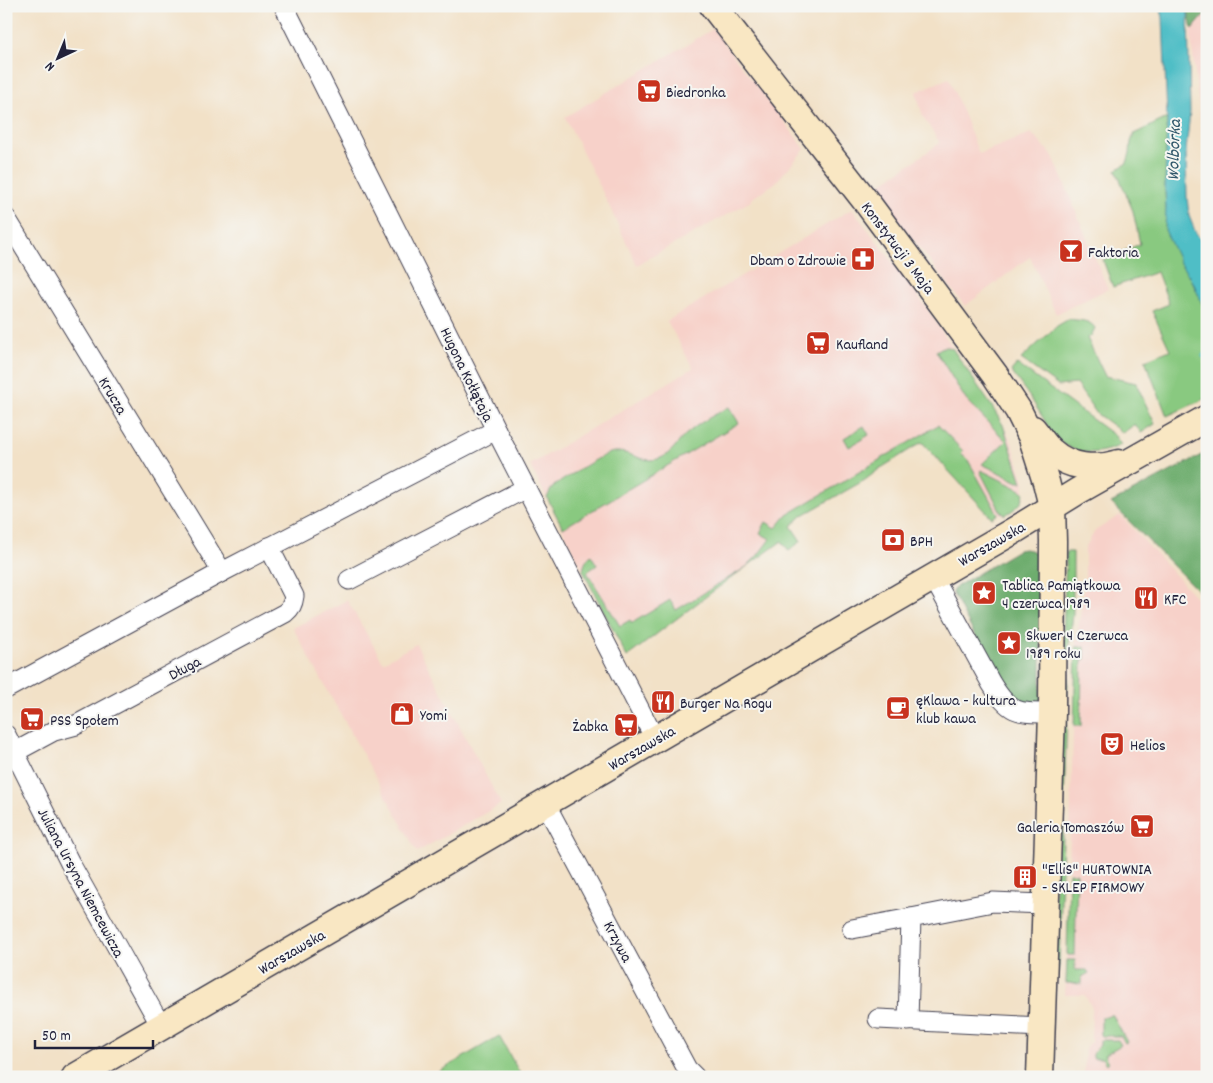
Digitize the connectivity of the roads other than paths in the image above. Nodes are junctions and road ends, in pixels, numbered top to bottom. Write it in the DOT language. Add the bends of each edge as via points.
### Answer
graph roads {
  1 [pos="284,6"];
  2 [pos="713,6"];
  3 [pos="6,218"];
  4 [pos="1018,410"];
  5 [pos="1207,418"];
  6 [pos="496,430"];
  7 [pos="1132,460"];
  8 [pos="526,488"];
  9 [pos="1052,506"];
  10 [pos="269,547"];
  11 [pos="222,572"];
  12 [pos="933,577"];
  13 [pos="349,580"];
  14 [pos="6,689"];
  15 [pos="1052,712"];
  16 [pos="655,739"];
  17 [pos="10,743"];
  18 [pos="545,803"];
  19 [pos="1046,904"];
  20 [pos="912,918"];
  21 [pos="852,929"];
  22 [pos="878,1019"];
  23 [pos="908,1021"];
  24 [pos="162,1026"];
  25 [pos="1042,1027"];
  26 [pos="75,1077"];
  27 [pos="695,1077"];
  28 [pos="1040,1077"];
  1 -- 6 [label="street, Hugona Kołłątaja"];
  2 -- 4 [label="street, Konstytucji 3 Maja" via="868,204"];
  3 -- 11 [label="street, Krucza"];
  4 -- 7 [label="street" via="1050,451 1070,463 1095,467"];
  4 -- 9 [label="street, Konstytucji 3 Maja" via="1032,438"];
  5 -- 7 [label="street, Warszawska"];
  6 -- 8 [label="street, Hugona Kołłątaja"];
  6 -- 10 [label="street"];
  7 -- 9 [label="street, Warszawska"];
  8 -- 13 [label="street"];
  8 -- 16 [label="street, Hugona Kołłątaja"];
  9 -- 12 [label="street, Warszawska"];
  9 -- 15 [label="street, Konstytucji 3 Maja"];
  10 -- 11 [label="street"];
  10 -- 17 [label="street, Długa" via="294,596 294,602 285,612 76,725"];
  11 -- 14 [label="street"];
  12 -- 15 [label="street" via="1001,700 1020,711"];
  12 -- 16 [label="street, Warszawska"];
  15 -- 19 [label="street, Konstytucji 3 Maja"];
  16 -- 18 [label="street, Warszawska"];
  17 -- 24 [label="street, Juliana Ursyna Niemcewicza" via="70,863"];
  18 -- 24 [label="street, Warszawska"];
  18 -- 27 [label="street, Krzywa" via="687,1069"];
  19 -- 20 [label="street" via="993,902"];
  19 -- 25 [label="street, Konstytucji 3 Maja"];
  20 -- 21 [label="street"];
  20 -- 23 [label="street"];
  22 -- 23 [label="street"];
  23 -- 25 [label="street"];
  24 -- 26 [label="street, Warszawska"];
  25 -- 28 [label="street, Konstytucji 3 Maja"];
}
